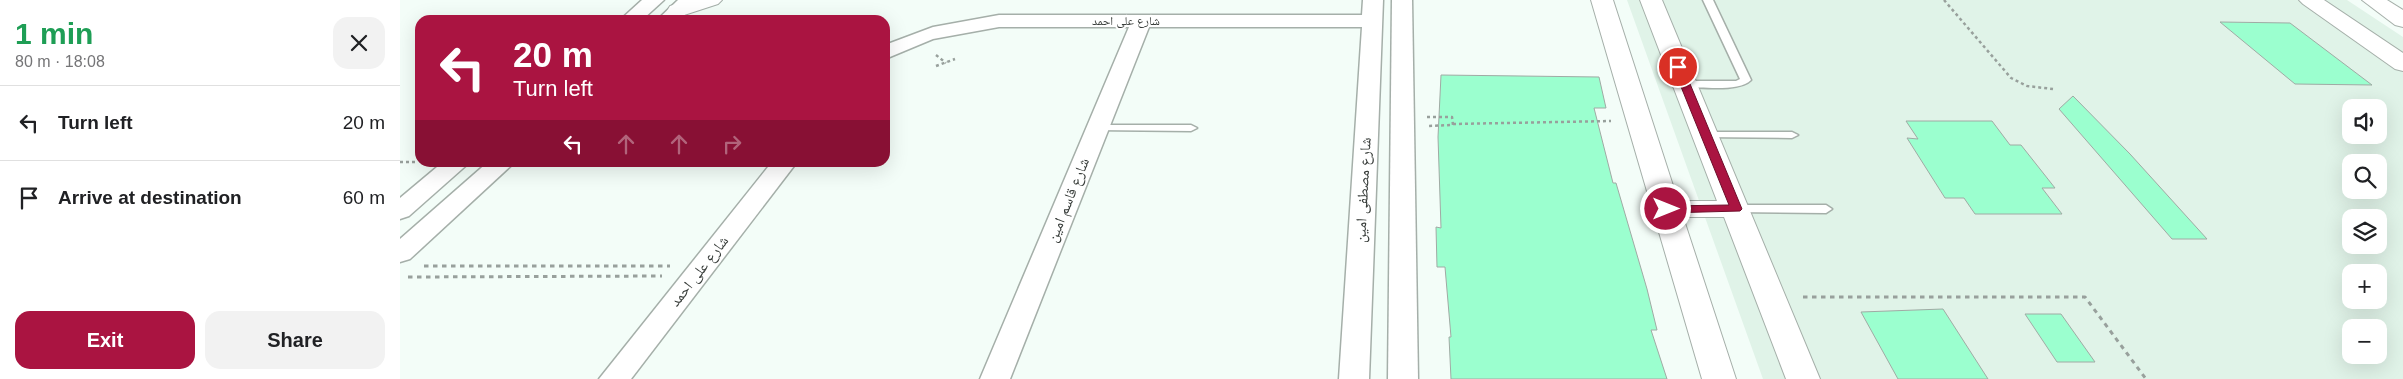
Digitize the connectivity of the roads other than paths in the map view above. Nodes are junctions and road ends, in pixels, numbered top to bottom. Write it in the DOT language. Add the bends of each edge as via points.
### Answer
graph roads {
  1 [pos="654,0"];
  2 [pos="711,0"];
  3 [pos="1402,0"];
  4 [pos="1602,0"];
  5 [pos="1651,0"];
  6 [pos="1708,0"];
  7 [pos="2310,0"];
  8 [pos="2372,0"];
  9 [pos="678,10"];
  10 [pos="1372,10"];
  11 [pos="636,15"];
  12 [pos="2400,17"];
  13 [pos="1141,21"];
  14 [pos="890,51"];
  15 [pos="2403,64"];
  16 [pos="1685,84"];
  17 [pos="1098,128"];
  18 [pos="1191,128"];
  19 [pos="1706,135"];
  20 [pos="1792,135"];
  21 [pos="452,167"];
  22 [pos="499,167"];
  23 [pos="781,167"];
  24 [pos="1666,209"];
  25 [pos="1736,209"];
  26 [pos="1826,209"];
  27 [pos="400,211"];
  28 [pos="410,259"];
  29 [pos="614,379"];
  30 [pos="995,379"];
  31 [pos="1354,379"];
  32 [pos="1403,379"];
  33 [pos="1719,379"];
  34 [pos="1803,379"];
  1 -- 11 [label="street"];
  2 -- 9 [label="street"];
  3 -- 32 [label="street"];
  4 -- 24 [label="street"];
  5 -- 16 [label="street"];
  6 -- 16 [label="lane" via="1746,80 1738,84"];
  7 -- 15 [label="street"];
  8 -- 12 [label="street"];
  10 -- 13 [label="street, شارع على احمد"];
  10 -- 31 [label="street, شارع مصطفى امين"];
  13 -- 14 [label="street, شارع على احمد" via="972,24 917,38"];
  13 -- 17 [label="street, شارع قاسم امين"];
  16 -- 19 [label="street"];
  17 -- 18 [label="lane"];
  17 -- 30 [label="street, شارع قاسم امين"];
  19 -- 20 [label="lane"];
  19 -- 25 [label="street"];
  21 -- 27 [label="street"];
  22 -- 28 [label="street"];
  23 -- 29 [label="street, شارع على احمد"];
  24 -- 25 [label="street"];
  24 -- 33 [label="street"];
  25 -- 26 [label="lane"];
  25 -- 34 [label="street"];
}
